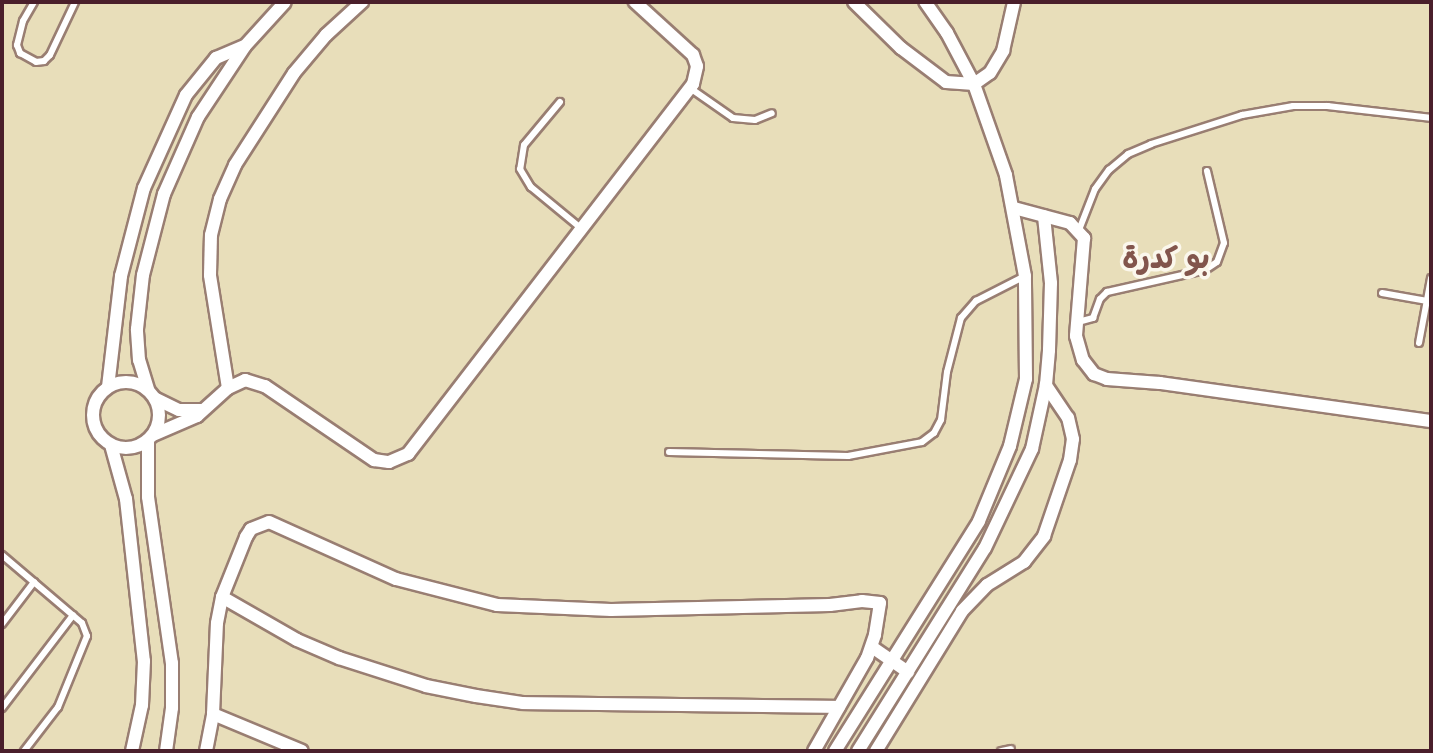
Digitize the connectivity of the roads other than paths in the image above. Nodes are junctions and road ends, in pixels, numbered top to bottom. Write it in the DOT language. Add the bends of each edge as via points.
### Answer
graph roads {
  1 [pos="34,2"];
  2 [pos="75,2"];
  3 [pos="285,2"];
  4 [pos="362,2"];
  5 [pos="635,2"];
  6 [pos="854,2"];
  7 [pos="925,2"];
  8 [pos="1014,2"];
  9 [pos="245,46"];
  10 [pos="974,84"];
  11 [pos="690,88"];
  12 [pos="560,102"];
  13 [pos="772,113"];
  14 [pos="1431,118"];
  15 [pos="1207,171"];
  16 [pos="1014,208"];
  17 [pos="1044,216"];
  18 [pos="582,229"];
  19 [pos="1079,230"];
  20 [pos="1024,276"];
  21 [pos="1431,278"];
  22 [pos="1382,293"];
  23 [pos="1427,301"];
  24 [pos="1078,321"];
  25 [pos="1419,344"];
  26 [pos="1046,385"];
  27 [pos="108,387"];
  28 [pos="228,388"];
  29 [pos="152,394"];
  30 [pos="208,407"];
  31 [pos="1431,421"];
  32 [pos="151,438"];
  33 [pos="111,445"];
  34 [pos="669,452"];
  35 [pos="4,557"];
  36 [pos="2,566"];
  37 [pos="34,582"];
  38 [pos="222,597"];
  39 [pos="73,615"];
  40 [pos="2,624"];
  41 [pos="872,647"];
  42 [pos="890,658"];
  43 [pos="908,672"];
  44 [pos="839,707"];
  45 [pos="2,708"];
  46 [pos="213,715"];
  47 [pos="1011,749"];
  48 [pos="24,751"];
  49 [pos="132,751"];
  50 [pos="166,751"];
  51 [pos="206,751"];
  52 [pos="302,751"];
  53 [pos="814,751"];
  54 [pos="835,751"];
  55 [pos="858,751"];
  56 [pos="876,751"];
  57 [pos="1001,751"];
  1 -- 2 [label="lane" via="23,21 18,45 20,53 36,62 50,55"];
  3 -- 9 [label="street"];
  4 -- 28 [label="street" via="326,34 294,73 235,165 220,198 211,235 210,275"];
  5 -- 11 [label="street" via="693,55 697,72"];
  6 -- 10 [label="street" via="901,48 946,82"];
  7 -- 10 [label="street"];
  8 -- 10 [label="street" via="1003,51 990,73"];
  9 -- 27 [label="street" via="215,58 186,95 144,188 121,276"];
  9 -- 29 [label="street" via="198,117 152,234 137,339 141,371"];
  10 -- 16 [label="street"];
  11 -- 13 [label="lane" via="733,118 755,120"];
  11 -- 18 [label="street"];
  12 -- 18 [label="lane" via="524,145 520,169 531,187"];
  14 -- 19 [label="lane" via="1328,106 1293,106 1242,115 1128,154 1095,189"];
  15 -- 24 [label="lane" via="1224,243 1217,262 1205,270 1107,292 1093,318"];
  16 -- 17 [label="street"];
  16 -- 20 [label="street"];
  17 -- 19 [label="street"];
  17 -- 26 [label="street" via="1051,316"];
  18 -- 28 [label="street" via="402,458 381,462 367,456 256,382 245,380"];
  19 -- 24 [label="street" via="1086,247"];
  20 -- 34 [label="lane" via="976,300 961,318 941,421 922,442 848,456"];
  20 -- 42 [label="street" via="1026,379 1001,472 978,521"];
  21 -- 23 [label="lane"];
  22 -- 23 [label="lane"];
  23 -- 25 [label="lane"];
  24 -- 31 [label="street" via="1076,336 1083,360 1094,374 1107,379"];
  26 -- 43 [label="street" via="1032,449 1003,516"];
  26 -- 56 [label="street" via="1068,418 1073,439 1044,536 1024,562 987,585 962,611"];
  27 -- 29 [label="street" via="132,382"];
  27 -- 33 [label="street" via="97,399 93,414 96,430"];
  28 -- 30 [label="street"];
  29 -- 30 [label="street" via="187,411"];
  29 -- 32 [label="street" via="160,416"];
  30 -- 32 [label="street"];
  32 -- 33 [label="street" via="130,448"];
  32 -- 50 [label="street" via="148,497 172,663"];
  33 -- 49 [label="street" via="126,499 144,661 142,705"];
  35 -- 36 [label="lane"];
  35 -- 37 [label="lane"];
  37 -- 39 [label="lane"];
  37 -- 40 [label="lane"];
  38 -- 41 [label="street" via="251,528 269,522 396,579 497,605 611,610 880,603"];
  38 -- 44 [label="street" via="339,658 476,696 523,703"];
  38 -- 46 [label="street" via="214,650"];
  39 -- 45 [label="lane"];
  39 -- 48 [label="lane" via="84,626 86,641 58,707"];
  41 -- 42 [label="street"];
  41 -- 44 [label="street"];
  42 -- 43 [label="street"];
  42 -- 54 [label="street"];
  43 -- 55 [label="street"];
  44 -- 53 [label="street"];
  46 -- 51 [label="street"];
  46 -- 52 [label="street"];
  47 -- 57 [label="lane"];
}
